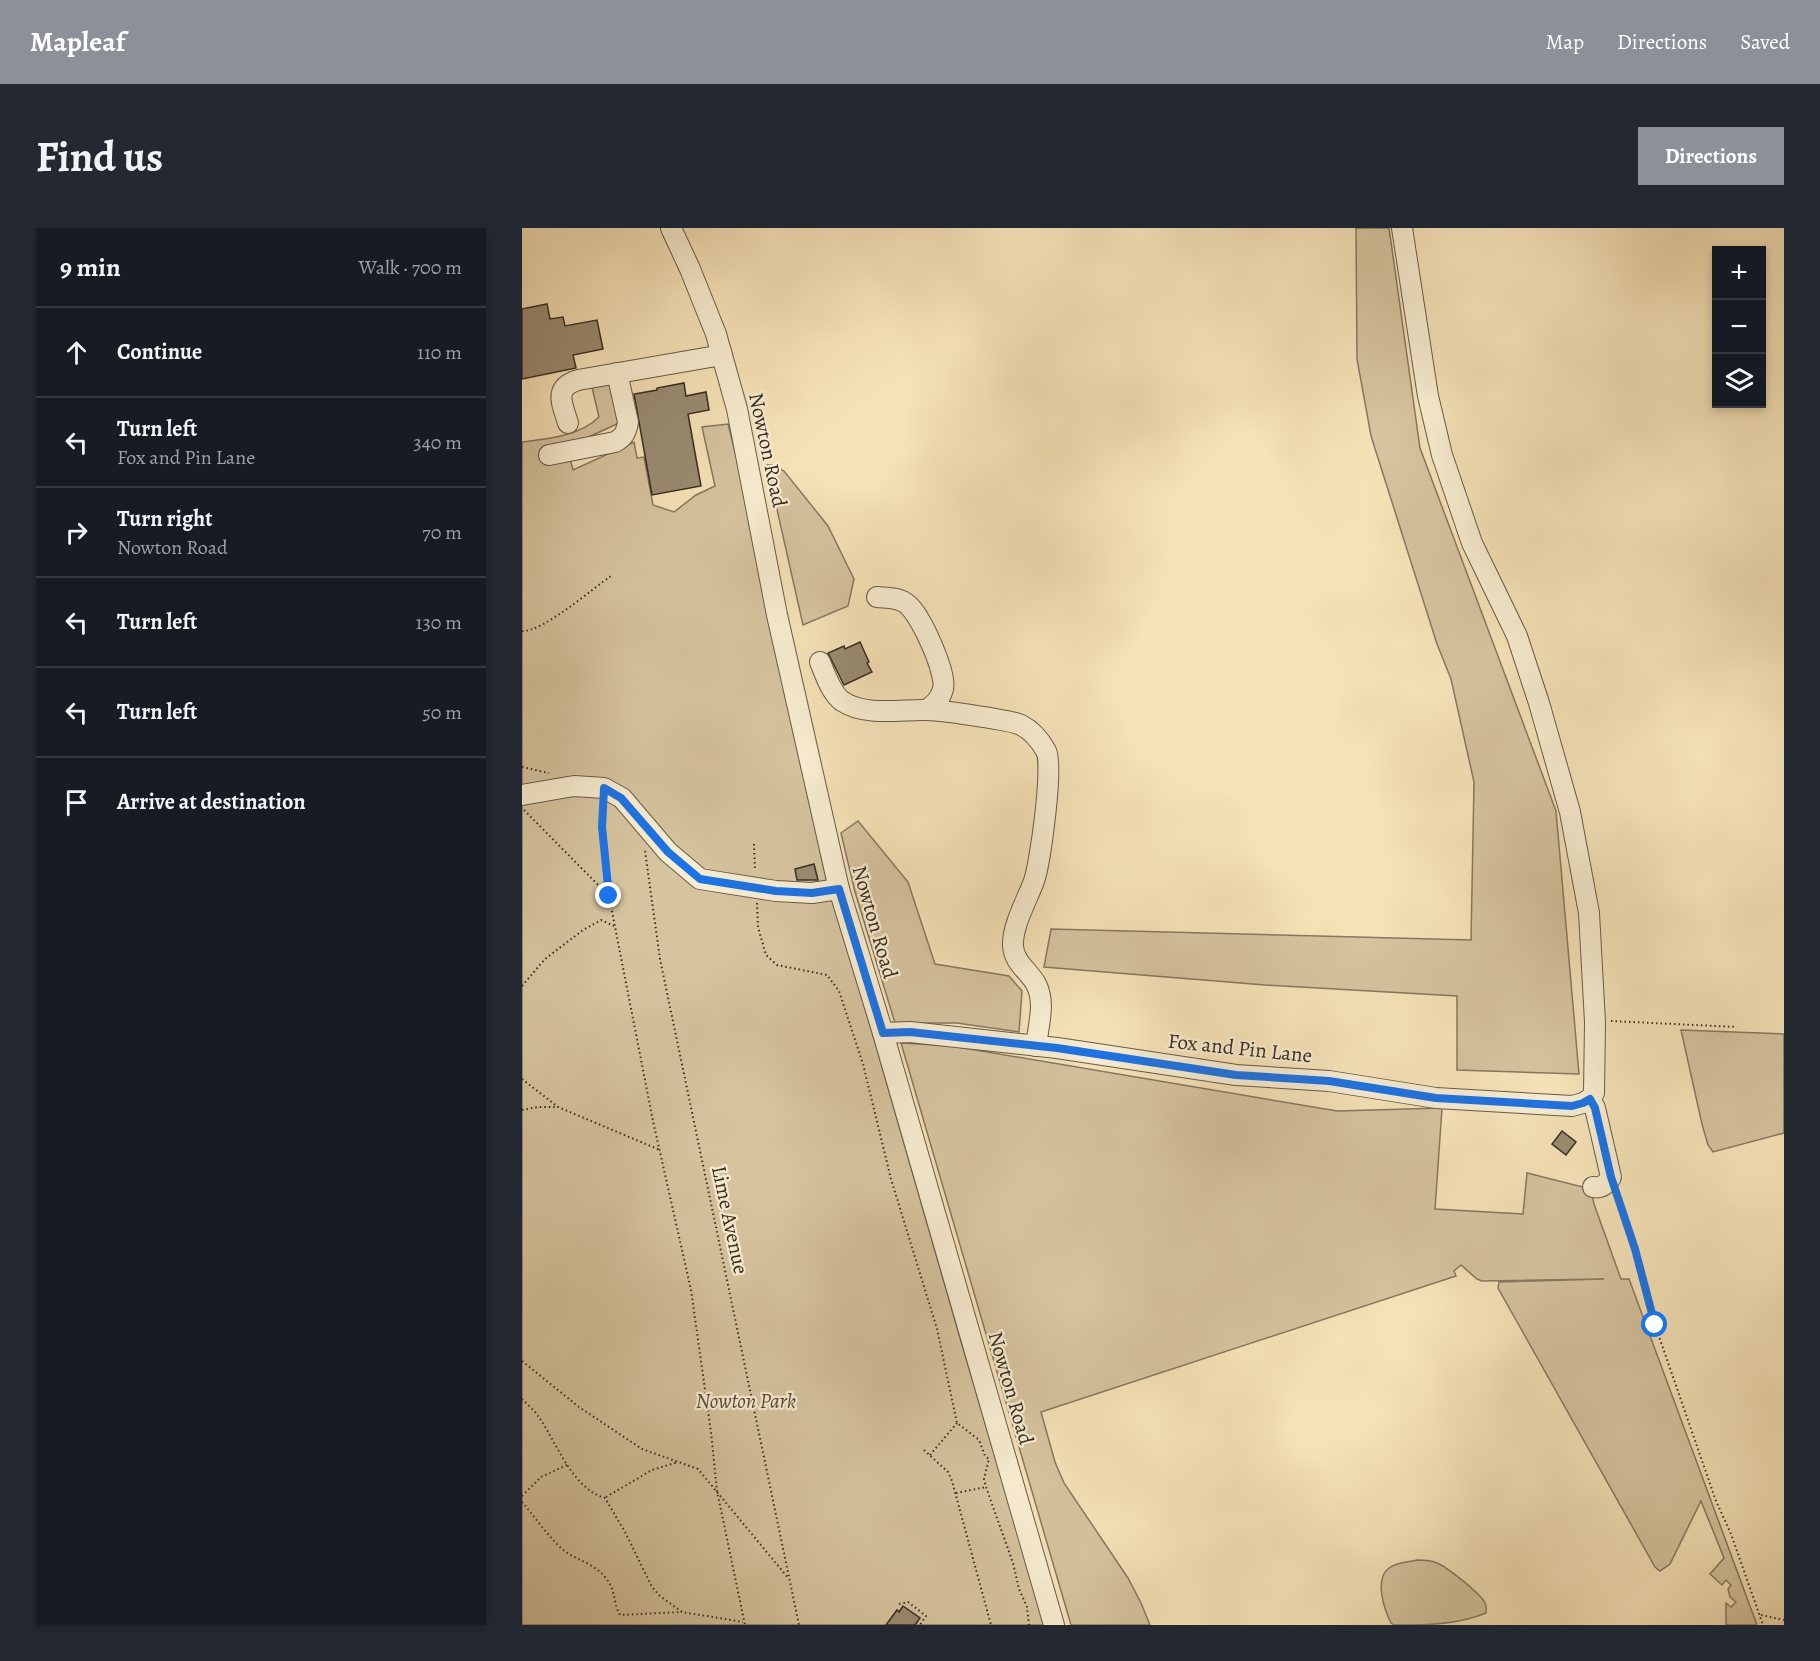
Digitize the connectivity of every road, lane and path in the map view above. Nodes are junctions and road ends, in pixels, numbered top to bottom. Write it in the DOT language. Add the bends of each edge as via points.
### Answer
graph roads {
  1 [pos="671,228"];
  2 [pos="1402,228"];
  3 [pos="722,356"];
  4 [pos="617,373"];
  5 [pos="568,423"];
  6 [pos="549,455"];
  7 [pos="611,576"];
  8 [pos="877,597"];
  9 [pos="522,631"];
  10 [pos="820,662"];
  11 [pos="943,692"];
  12 [pos="926,710"];
  13 [pos="952,712"];
  14 [pos="604,788"];
  15 [pos="522,795"];
  16 [pos="522,807"];
  17 [pos="640,819"];
  18 [pos="754,844"];
  19 [pos="755,888"];
  20 [pos="839,889"];
  21 [pos="609,896"];
  22 [pos="614,926"];
  23 [pos="522,986"];
  24 [pos="1595,1027"];
  25 [pos="1737,1027"];
  26 [pos="883,1033"];
  27 [pos="1035,1046"];
  28 [pos="522,1079"];
  29 [pos="1590,1099"];
  30 [pos="558,1107"];
  31 [pos="522,1110"];
  32 [pos="660,1150"];
  33 [pos="1611,1177"];
  34 [pos="1593,1187"];
  35 [pos="522,1361"];
  36 [pos="522,1399"];
  37 [pos="957,1423"];
  38 [pos="924,1450"];
  39 [pos="929,1456"];
  40 [pos="678,1462"];
  41 [pos="567,1465"];
  42 [pos="986,1487"];
  43 [pos="717,1491"];
  44 [pos="955,1493"];
  45 [pos="522,1496"];
  46 [pos="605,1498"];
  47 [pos="522,1502"];
  48 [pos="790,1580"];
  49 [pos="899,1604"];
  50 [pos="682,1612"];
  51 [pos="1760,1615"];
  52 [pos="1784,1620"];
  53 [pos="744,1624"];
  54 [pos="799,1625"];
  55 [pos="920,1625"];
  56 [pos="991,1625"];
  57 [pos="1029,1625"];
  58 [pos="1054,1625"];
  59 [pos="1763,1625"];
  1 -- 3 [label="street, Nowton Road"];
  2 -- 24 [label="street" via="1428,396 1442,455 1472,543 1517,636 1570,812 1589,913"];
  3 -- 4 [label="street"];
  3 -- 20 [label="street, Nowton Road" via="737,409 777,615"];
  4 -- 5 [label="street" via="578,380 563,388 561,398"];
  4 -- 6 [label="street" via="628,422 623,437"];
  7 -- 9 [label="path" via="554,618"];
  8 -- 11 [label="street" via="907,603 917,616 942,673"];
  10 -- 12 [label="street" via="841,700 859,708"];
  11 -- 12 [label="street"];
  11 -- 13 [label="street"];
  12 -- 13 [label="street"];
  13 -- 27 [label="street" via="1019,724 1040,740 1048,754 1050,769 1035,879 1012,945 1019,964 1035,981 1039,992 1041,1006"];
  14 -- 15 [label="street" via="574,786"];
  14 -- 17 [label="street" via="621,798"];
  14 -- 21 [label="path" via="602,827"];
  16 -- 21 [label="path"];
  17 -- 19 [label="street" via="668,852 700,879"];
  17 -- 48 [label="path, Lime Avenue" via="660,959"];
  18 -- 19 [label="path"];
  19 -- 20 [label="street" via="812,893"];
  19 -- 37 [label="path" via="766,955 777,965 827,975 839,990 937,1329"];
  20 -- 26 [label="street, Nowton Road"];
  21 -- 22 [label="path"];
  22 -- 23 [label="path" via="601,920 583,930 545,958"];
  22 -- 32 [label="path"];
  24 -- 25 [label="path" via="1604,1021"];
  24 -- 29 [label="street" via="1594,1093"];
  26 -- 27 [label="street, Fox and Pin Lane" via="910,1032"];
  26 -- 58 [label="street, Nowton Road"];
  27 -- 29 [label="street, Fox and Pin Lane" via="1236,1075 1329,1081 1436,1098 1572,1106"];
  28 -- 30 [label="path"];
  29 -- 33 [label="street"];
  30 -- 31 [label="path"];
  30 -- 32 [label="path"];
  32 -- 43 [label="path" via="691,1290"];
  33 -- 34 [label="street" via="1607,1184"];
  33 -- 51 [label="path" via="1658,1336"];
  35 -- 40 [label="path" via="579,1407 642,1449"];
  36 -- 41 [label="path" via="537,1415"];
  37 -- 39 [label="path"];
  37 -- 42 [label="path" via="979,1440 988,1459"];
  38 -- 39 [label="path"];
  39 -- 44 [label="path" via="948,1472"];
  40 -- 43 [label="path" via="698,1469"];
  40 -- 46 [label="path" via="652,1470"];
  41 -- 45 [label="path" via="541,1477"];
  41 -- 46 [label="path" via="594,1495"];
  42 -- 44 [label="path"];
  42 -- 57 [label="path" via="1013,1563"];
  43 -- 48 [label="path"];
  43 -- 53 [label="path"];
  44 -- 56 [label="path"];
  46 -- 50 [label="path" via="652,1587"];
  47 -- 50 [label="path" via="563,1550 594,1565 606,1577 614,1589 620,1615"];
  48 -- 54 [label="path, Lime Avenue"];
  49 -- 55 [label="path" via="908,1602 926,1616"];
  50 -- 53 [label="path"];
  51 -- 52 [label="path"];
  51 -- 59 [label="path"];
}
